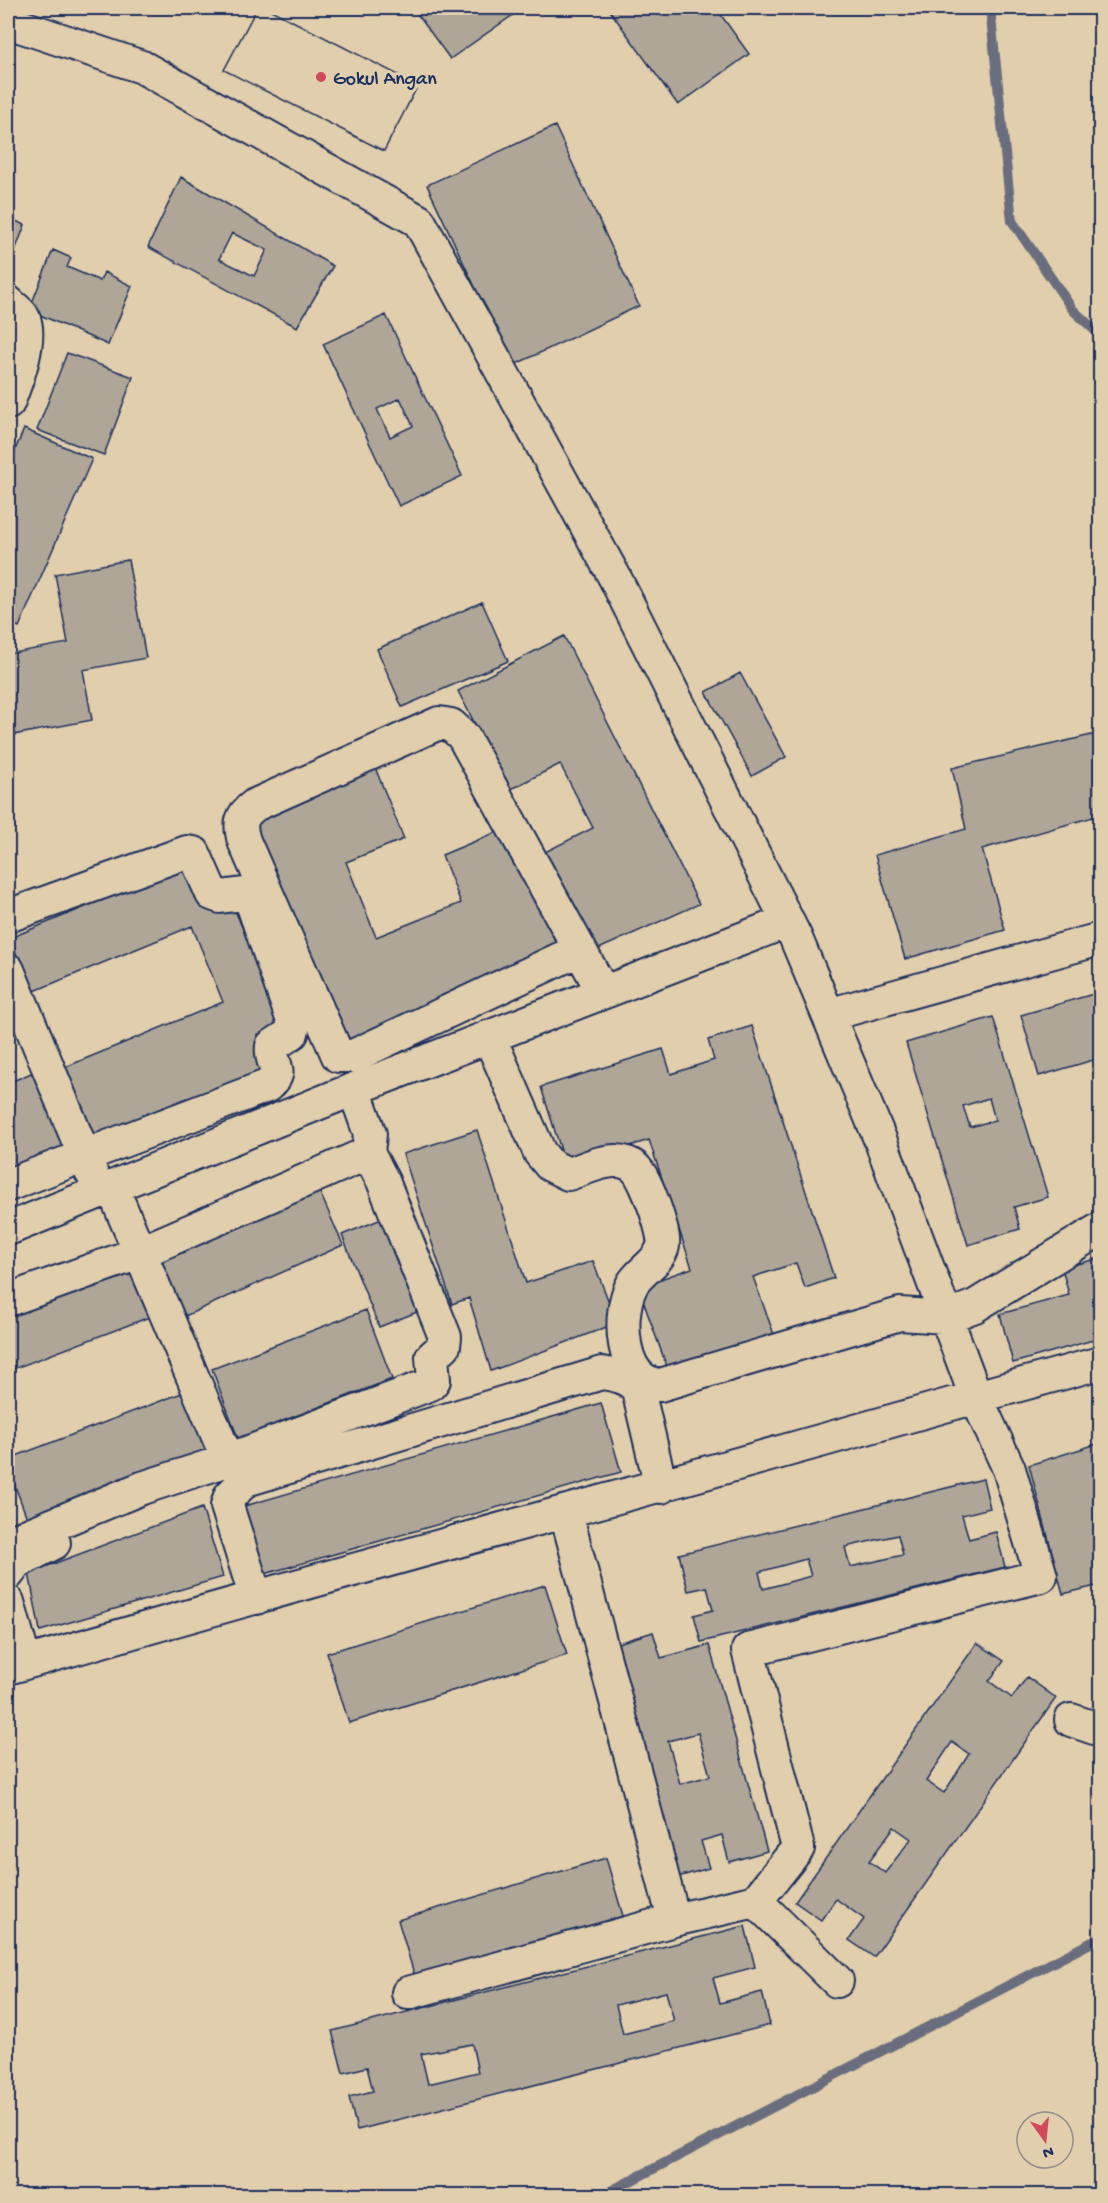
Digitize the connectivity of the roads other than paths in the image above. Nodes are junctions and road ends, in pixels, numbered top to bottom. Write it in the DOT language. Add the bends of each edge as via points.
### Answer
graph roads {
  1 [pos="8,22"];
  2 [pos="8,302"];
  3 [pos="8,403"];
  4 [pos="8,916"];
  5 [pos="788,921"];
  6 [pos="1101,939"];
  7 [pos="579,950"];
  8 [pos="8,970"];
  9 [pos="603,992"];
  10 [pos="828,1015"];
  11 [pos="489,1036"];
  12 [pos="354,1089"];
  13 [pos="368,1153"];
  14 [pos="83,1154"];
  15 [pos="8,1185"];
  16 [pos="106,1190"];
  17 [pos="8,1228"];
  18 [pos="1101,1229"];
  19 [pos="139,1253"];
  20 [pos="8,1300"];
  21 [pos="946,1317"];
  22 [pos="1101,1363"];
  23 [pos="976,1397"];
  24 [pos="228,1460"];
  25 [pos="661,1486"];
  26 [pos="566,1513"];
  27 [pos="8,1543"];
  28 [pos="8,1574"];
  29 [pos="249,1600"];
  30 [pos="8,1602"];
  31 [pos="16,1665"];
  32 [pos="1071,1720"];
  33 [pos="1101,1730"];
  34 [pos="756,1901"];
  35 [pos="674,1920"];
  36 [pos="837,1981"];
  37 [pos="408,1993"];
  1 -- 5 [label="street" via="142,67 419,221 614,576"];
  2 -- 3 [label="street" via="22,316 26,332 20,372"];
  4 -- 14 [label="street" via="187,852 194,853 212,894 243,894 251,900 294,1024 292,1033 272,1046 278,1070 275,1080 267,1086"];
  5 -- 9 [label="street"];
  5 -- 10 [label="street"];
  6 -- 10 [label="street"];
  7 -- 7 [label="street" via="353,1056 338,1056 244,841 240,827 243,814 255,805 439,723 451,725 463,736"];
  7 -- 9 [label="street"];
  8 -- 14 [label="street"];
  9 -- 11 [label="street"];
  10 -- 21 [label="street" via="880,1139"];
  11 -- 12 [label="street"];
  11 -- 21 [label="street" via="540,1153 550,1165 568,1174 615,1160 627,1163 637,1170 663,1227 663,1245 658,1256 631,1286 623,1329 624,1345 644,1380 660,1385 900,1314"];
  12 -- 13 [label="street" via="370,1134"];
  12 -- 16 [label="street"];
  13 -- 19 [label="street"];
  13 -- 24 [label="street" via="383,1181 445,1337 444,1346 430,1362 434,1380"];
  14 -- 15 [label="street"];
  14 -- 16 [label="street"];
  16 -- 17 [label="street"];
  16 -- 19 [label="street"];
  18 -- 21 [label="street" via="975,1306"];
  19 -- 20 [label="street"];
  19 -- 24 [label="street"];
  21 -- 23 [label="street"];
  22 -- 23 [label="street"];
  23 -- 25 [label="street"];
  23 -- 34 [label="street" via="1009,1469 1041,1576 748,1650 798,1848"];
  24 -- 27 [label="street" via="142,1488"];
  25 -- 26 [label="street"];
  25 -- 29 [label="street" via="638,1390 617,1375 602,1373 246,1480 230,1496 228,1506"];
  26 -- 29 [label="street"];
  26 -- 35 [label="street"];
  28 -- 29 [label="street" via="16,1562 54,1543 177,1494 207,1489 214,1498"];
  29 -- 31 [label="street"];
  30 -- 31 [label="street"];
  32 -- 33 [label="street"];
  34 -- 35 [label="street"];
  34 -- 36 [label="street"];
  35 -- 37 [label="street"];
}
